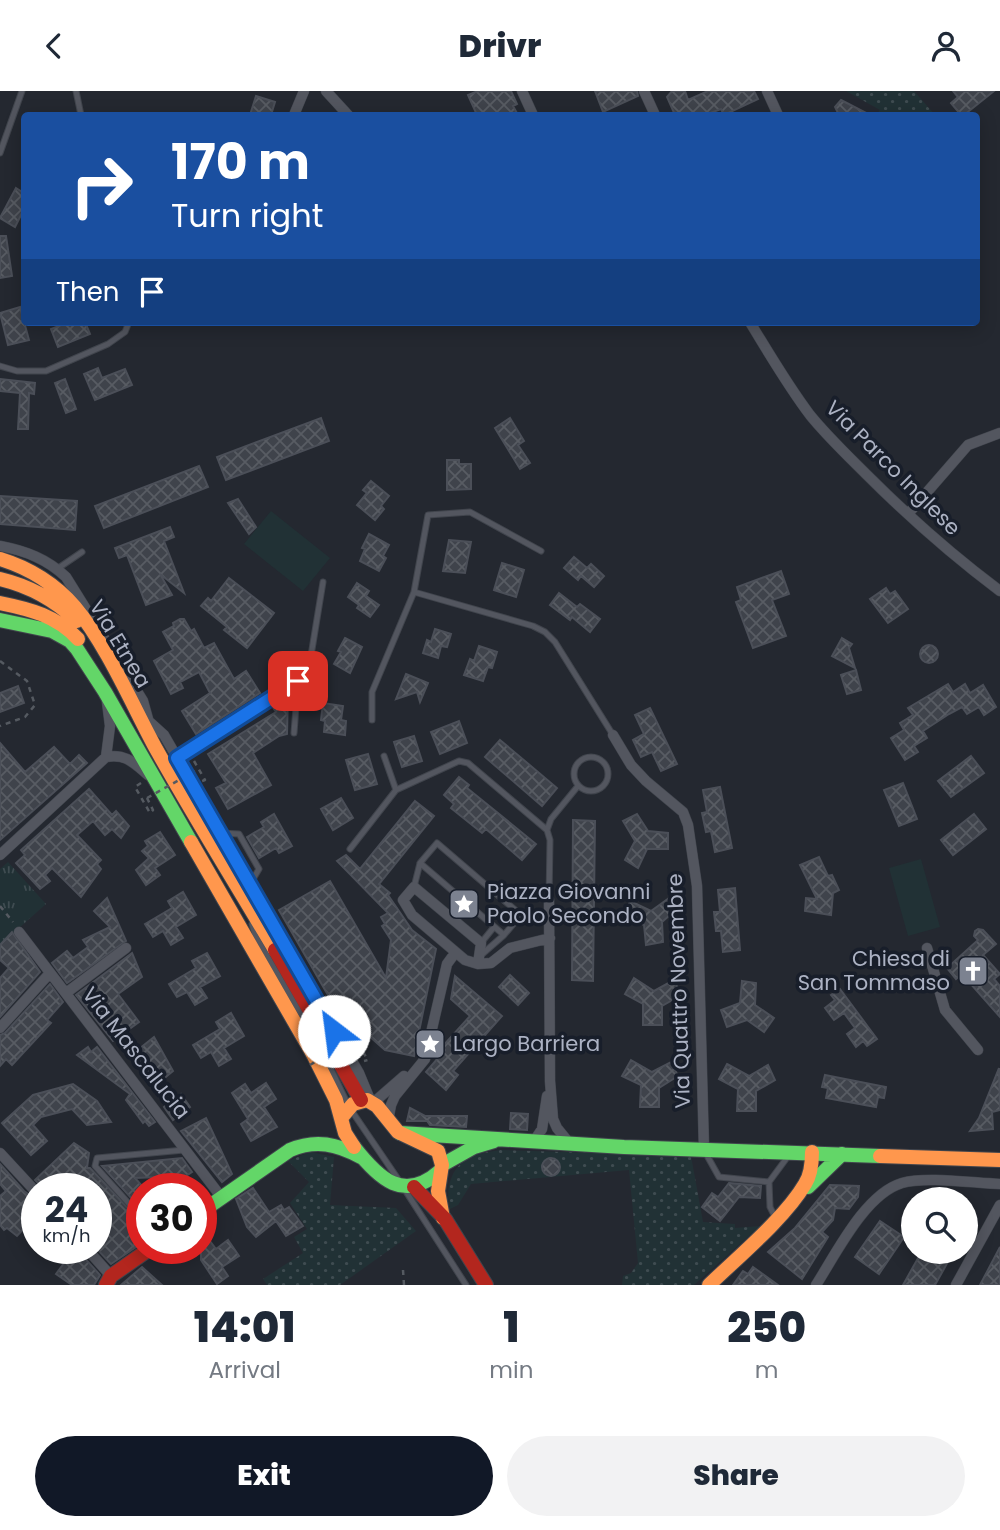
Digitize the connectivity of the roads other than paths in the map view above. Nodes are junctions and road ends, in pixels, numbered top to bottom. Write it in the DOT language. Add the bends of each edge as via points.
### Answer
graph roads {
  1 [pos="22,91"];
  2 [pos="76,91"];
  3 [pos="304,91"];
  4 [pos="326,91"];
  5 [pos="522,91"];
  6 [pos="644,91"];
  7 [pos="767,91"];
  8 [pos="80,112"];
  9 [pos="295,112"];
  10 [pos="345,112"];
  11 [pos="532,112"];
  12 [pos="654,112"];
  13 [pos="777,112"];
  14 [pos="0,153"];
  15 [pos="127,326"];
  16 [pos="752,326"];
  17 [pos="0,366"];
  18 [pos="1000,433"];
  19 [pos="908,514"];
  20 [pos="0,546"];
  21 [pos="541,551"];
  22 [pos="82,552"];
  23 [pos="0,559"];
  24 [pos="57,569"];
  25 [pos="0,579"];
  26 [pos="323,582"];
  27 [pos="1000,591"];
  28 [pos="414,592"];
  29 [pos="0,603"];
  30 [pos="0,620"];
  31 [pos="298,681"];
  32 [pos="105,692"];
  33 [pos="133,707"];
  34 [pos="372,720"];
  35 [pos="149,722"];
  36 [pos="294,733"];
  37 [pos="613,735"];
  38 [pos="158,750"];
  39 [pos="384,756"];
  40 [pos="106,757"];
  41 [pos="177,758"];
  42 [pos="158,784"];
  43 [pos="578,786"];
  44 [pos="396,790"];
  45 [pos="547,830"];
  46 [pos="216,836"];
  47 [pos="350,849"];
  48 [pos="0,855"];
  49 [pos="420,863"];
  50 [pos="414,887"];
  51 [pos="248,892"];
  52 [pos="549,900"];
  53 [pos="230,911"];
  54 [pos="494,927"];
  55 [pos="19,932"];
  56 [pos="255,935"];
  57 [pos="504,935"];
  58 [pos="550,938"];
  59 [pos="481,943"];
  60 [pos="126,947"];
  61 [pos="927,948"];
  62 [pos="455,953"];
  63 [pos="479,960"];
  64 [pos="50,973"];
  65 [pos="66,993"];
  66 [pos="0,1028"];
  67 [pos="431,1028"];
  68 [pos="978,1050"];
  69 [pos="550,1081"];
  70 [pos="355,1106"];
  71 [pos="388,1121"];
  72 [pos="399,1133"];
  73 [pos="496,1140"];
  74 [pos="534,1141"];
  75 [pos="570,1144"];
  76 [pos="704,1149"];
  77 [pos="187,1150"];
  78 [pos="791,1151"];
  79 [pos="812,1152"];
  80 [pos="0,1153"];
  81 [pos="842,1154"];
  82 [pos="365,1159"];
  83 [pos="1000,1160"];
  84 [pos="441,1168"];
  85 [pos="21,1176"];
  86 [pos="769,1182"];
  87 [pos="1000,1184"];
  88 [pos="409,1187"];
  89 [pos="222,1198"];
  90 [pos="126,1201"];
  91 [pos="217,1201"];
  92 [pos="791,1204"];
  93 [pos="1000,1205"];
  94 [pos="443,1218"];
  95 [pos="776,1219"];
  96 [pos="97,1264"];
  97 [pos="131,1264"];
  98 [pos="109,1281"];
  99 [pos="466,1285"];
  100 [pos="486,1285"];
  101 [pos="709,1285"];
  102 [pos="816,1285"];
  103 [pos="956,1285"];
  1 -- 14 [label="lane"];
  2 -- 8 [label="lane"];
  3 -- 9 [label="street"];
  4 -- 10 [label="street"];
  5 -- 11 [label="street"];
  6 -- 12 [label="street"];
  7 -- 13 [label="street"];
  15 -- 17 [label="lane" via="108,344 46,371"];
  16 -- 19 [label="street, Via Parco Inglese" via="810,414"];
  18 -- 19 [label="street" via="968,445"];
  19 -- 27 [label="street, Via Parco Inglese"];
  20 -- 24 [label="street" via="36,556"];
  21 -- 28 [label="lane" via="470,512 428,515"];
  22 -- 24 [label="lane"];
  23 -- 33 [label="main road, Via Etnea" via="48,581 75,607"];
  24 -- 35 [label="street" via="75,589 137,690"];
  25 -- 33 [label="main road, Via Etnea" via="37,591 72,616"];
  26 -- 31 [label="lane" via="308,674"];
  28 -- 34 [label="lane" via="372,692"];
  28 -- 37 [label="lane" via="545,632"];
  29 -- 32 [label="main road" via="40,612 67,627 81,642"];
  30 -- 32 [label="main road" via="61,635 79,651"];
  31 -- 36 [label="lane"];
  31 -- 41 [label="lane"];
  32 -- 40 [label="street" via="110,726"];
  32 -- 42 [label="main road"];
  33 -- 35 [label="street"];
  33 -- 38 [label="main road, Via Etnea"];
  35 -- 38 [label="street"];
  35 -- 41 [label="street" via="164,735"];
  37 -- 76 [label="street, Via Quattro Novembre" via="631,765 683,813 688,825 698,886"];
  38 -- 46 [label="main road, Via Etnea"];
  39 -- 44 [label="lane"];
  40 -- 42 [label="street" via="129,759"];
  40 -- 48 [label="street"];
  41 -- 46 [label="street"];
  42 -- 53 [label="main road"];
  43 -- 43 [label="lane" via="598,790 607,779 606,765 594,757 580,760 573,772"];
  43 -- 45 [label="lane"];
  44 -- 45 [label="lane" via="459,761 468,763"];
  44 -- 47 [label="lane"];
  45 -- 52 [label="lane"];
  46 -- 51 [label="main road, Via Etnea"];
  46 -- 51 [label="lane" via="239,834 259,869"];
  49 -- 50 [label="lane"];
  49 -- 54 [label="lane"];
  49 -- 57 [label="lane" via="437,842 522,915"];
  50 -- 59 [label="street"];
  50 -- 62 [label="street" via="403,899 412,915"];
  51 -- 56 [label="lane"];
  51 -- 70 [label="main road, Via Etnea"];
  52 -- 58 [label="street"];
  53 -- 56 [label="lane"];
  53 -- 70 [label="main road" via="314,1056"];
  54 -- 57 [label="lane"];
  54 -- 59 [label="lane"];
  55 -- 64 [label="street, Via Mascalucia"];
  56 -- 70 [label="lane"];
  57 -- 63 [label="lane"];
  58 -- 63 [label="street" via="510,948 491,963"];
  58 -- 69 [label="street"];
  59 -- 63 [label="street"];
  60 -- 65 [label="street"];
  61 -- 68 [label="street" via="945,1010"];
  62 -- 63 [label="street" via="465,960"];
  62 -- 67 [label="street" via="447,964"];
  64 -- 65 [label="street, Via Mascalucia"];
  64 -- 66 [label="street"];
  65 -- 77 [label="street, Via Mascalucia"];
  67 -- 70 [label="street" via="420,1059 391,1089"];
  67 -- 71 [label="street" via="425,1059 391,1105"];
  69 -- 74 [label="street" via="542,1129"];
  69 -- 75 [label="street" via="553,1119"];
  70 -- 71 [label="main road"];
  70 -- 82 [label="main road" via="346,1135"];
  70 -- 88 [label="lane"];
  71 -- 72 [label="main road"];
  72 -- 73 [label="main road"];
  72 -- 84 [label="main road" via="438,1151"];
  73 -- 74 [label="main road"];
  73 -- 84 [label="main road" via="474,1147"];
  74 -- 75 [label="main road"];
  75 -- 76 [label="main road"];
  76 -- 78 [label="main road"];
  76 -- 86 [label="lane" via="719,1177"];
  77 -- 89 [label="street, Via Mascalucia"];
  77 -- 90 [label="lane" via="97,1158 95,1166"];
  78 -- 79 [label="main road"];
  78 -- 86 [label="lane"];
  79 -- 81 [label="main road"];
  79 -- 92 [label="main road" via="807,1182"];
  80 -- 85 [label="street"];
  81 -- 83 [label="main road"];
  81 -- 92 [label="main road"];
  82 -- 88 [label="main road" via="385,1179"];
  82 -- 89 [label="main road" via="336,1144 303,1144"];
  84 -- 88 [label="main road" via="427,1183"];
  84 -- 94 [label="main road" via="438,1191"];
  86 -- 95 [label="lane" via="770,1207"];
  87 -- 102 [label="street" via="915,1181 885,1191 868,1206"];
  88 -- 94 [label="main road" via="422,1193"];
  88 -- 99 [label="lane"];
  89 -- 91 [label="main road"];
  92 -- 95 [label="main road"];
  93 -- 103 [label="street"];
  94 -- 100 [label="main road"];
  95 -- 101 [label="main road"];
  96 -- 98 [label="street"];
  97 -- 98 [label="main road"];
}
